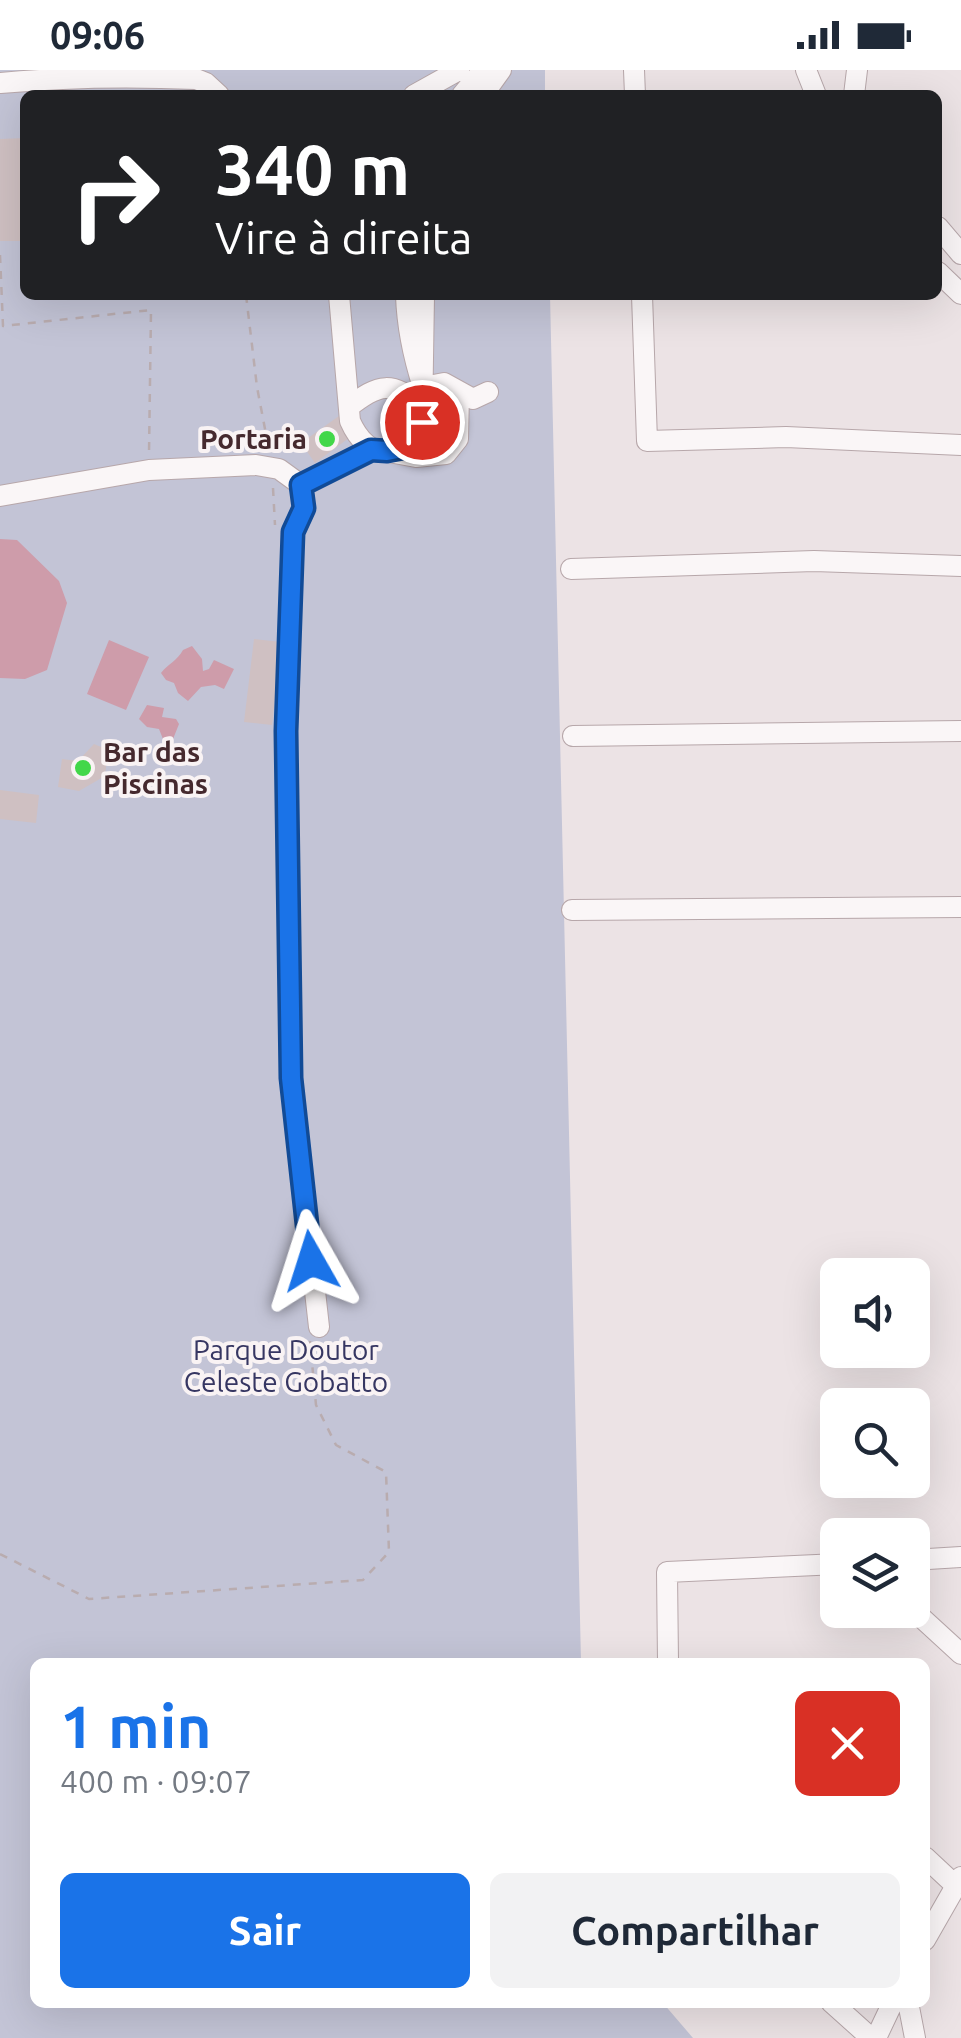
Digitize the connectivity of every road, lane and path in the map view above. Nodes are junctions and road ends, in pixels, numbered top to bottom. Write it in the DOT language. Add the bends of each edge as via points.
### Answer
graph roads {
  1 [pos="480,70"];
  2 [pos="69,74"];
  3 [pos="0,82"];
  4 [pos="199,87"];
  5 [pos="427,90"];
  6 [pos="942,232"];
  7 [pos="961,254"];
  8 [pos="0,255"];
  9 [pos="942,276"];
  10 [pos="961,294"];
  11 [pos="247,300"];
  12 [pos="339,300"];
  13 [pos="406,300"];
  14 [pos="424,300"];
  15 [pos="642,300"];
  16 [pos="488,392"];
  17 [pos="460,393"];
  18 [pos="423,396"];
  19 [pos="348,407"];
  20 [pos="961,445"];
  21 [pos="379,450"];
  22 [pos="149,460"];
  23 [pos="272,470"];
  24 [pos="301,485"];
  25 [pos="0,496"];
  26 [pos="276,529"];
  27 [pos="961,566"];
  28 [pos="571,569"];
  29 [pos="961,731"];
  30 [pos="573,736"];
  31 [pos="961,907"];
  32 [pos="572,910"];
  33 [pos="314,1328"];
  34 [pos="0,1554"];
  35 [pos="961,1558"];
  36 [pos="930,1559"];
  37 [pos="820,1565"];
  38 [pos="930,1626"];
  39 [pos="961,1654"];
  40 [pos="668,1658"];
  41 [pos="930,1861"];
  42 [pos="958,1881"];
  43 [pos="930,1931"];
  44 [pos="837,2008"];
  45 [pos="890,2008"];
  46 [pos="909,2008"];
  47 [pos="874,2038"];
  48 [pos="915,2038"];
  1 -- 5 [label="street"];
  2 -- 3 [label="street"];
  2 -- 4 [label="street"];
  6 -- 7 [label="street"];
  8 -- 22 [label="path" via="3,326 151,310"];
  9 -- 10 [label="street"];
  11 -- 23 [label="path"];
  12 -- 19 [label="street"];
  13 -- 18 [label="street"];
  14 -- 18 [label="street"];
  15 -- 20 [label="street" via="647,442 786,438"];
  16 -- 17 [label="street" via="473,399"];
  17 -- 18 [label="street" via="444,384"];
  17 -- 21 [label="street" via="458,439 446,454"];
  18 -- 19 [label="street" via="378,388"];
  18 -- 21 [label="street" via="414,438 403,448"];
  19 -- 21 [label="street" via="357,438"];
  21 -- 24 [label="street"];
  23 -- 24 [label="street"];
  23 -- 25 [label="street" via="149,470"];
  23 -- 26 [label="path"];
  24 -- 33 [label="street" via="304,508 292,548 286,731 291,1078"];
  27 -- 28 [label="street" via="814,562"];
  29 -- 30 [label="street"];
  31 -- 32 [label="street"];
  33 -- 34 [label="path" via="316,1405 336,1445 386,1472 389,1552 363,1580 89,1599"];
  35 -- 36 [label="street"];
  37 -- 40 [label="street" via="667,1572"];
  38 -- 39 [label="street"];
  41 -- 42 [label="street"];
  42 -- 43 [label="street"];
  44 -- 47 [label="street"];
  45 -- 47 [label="street"];
  46 -- 48 [label="street"];
}
